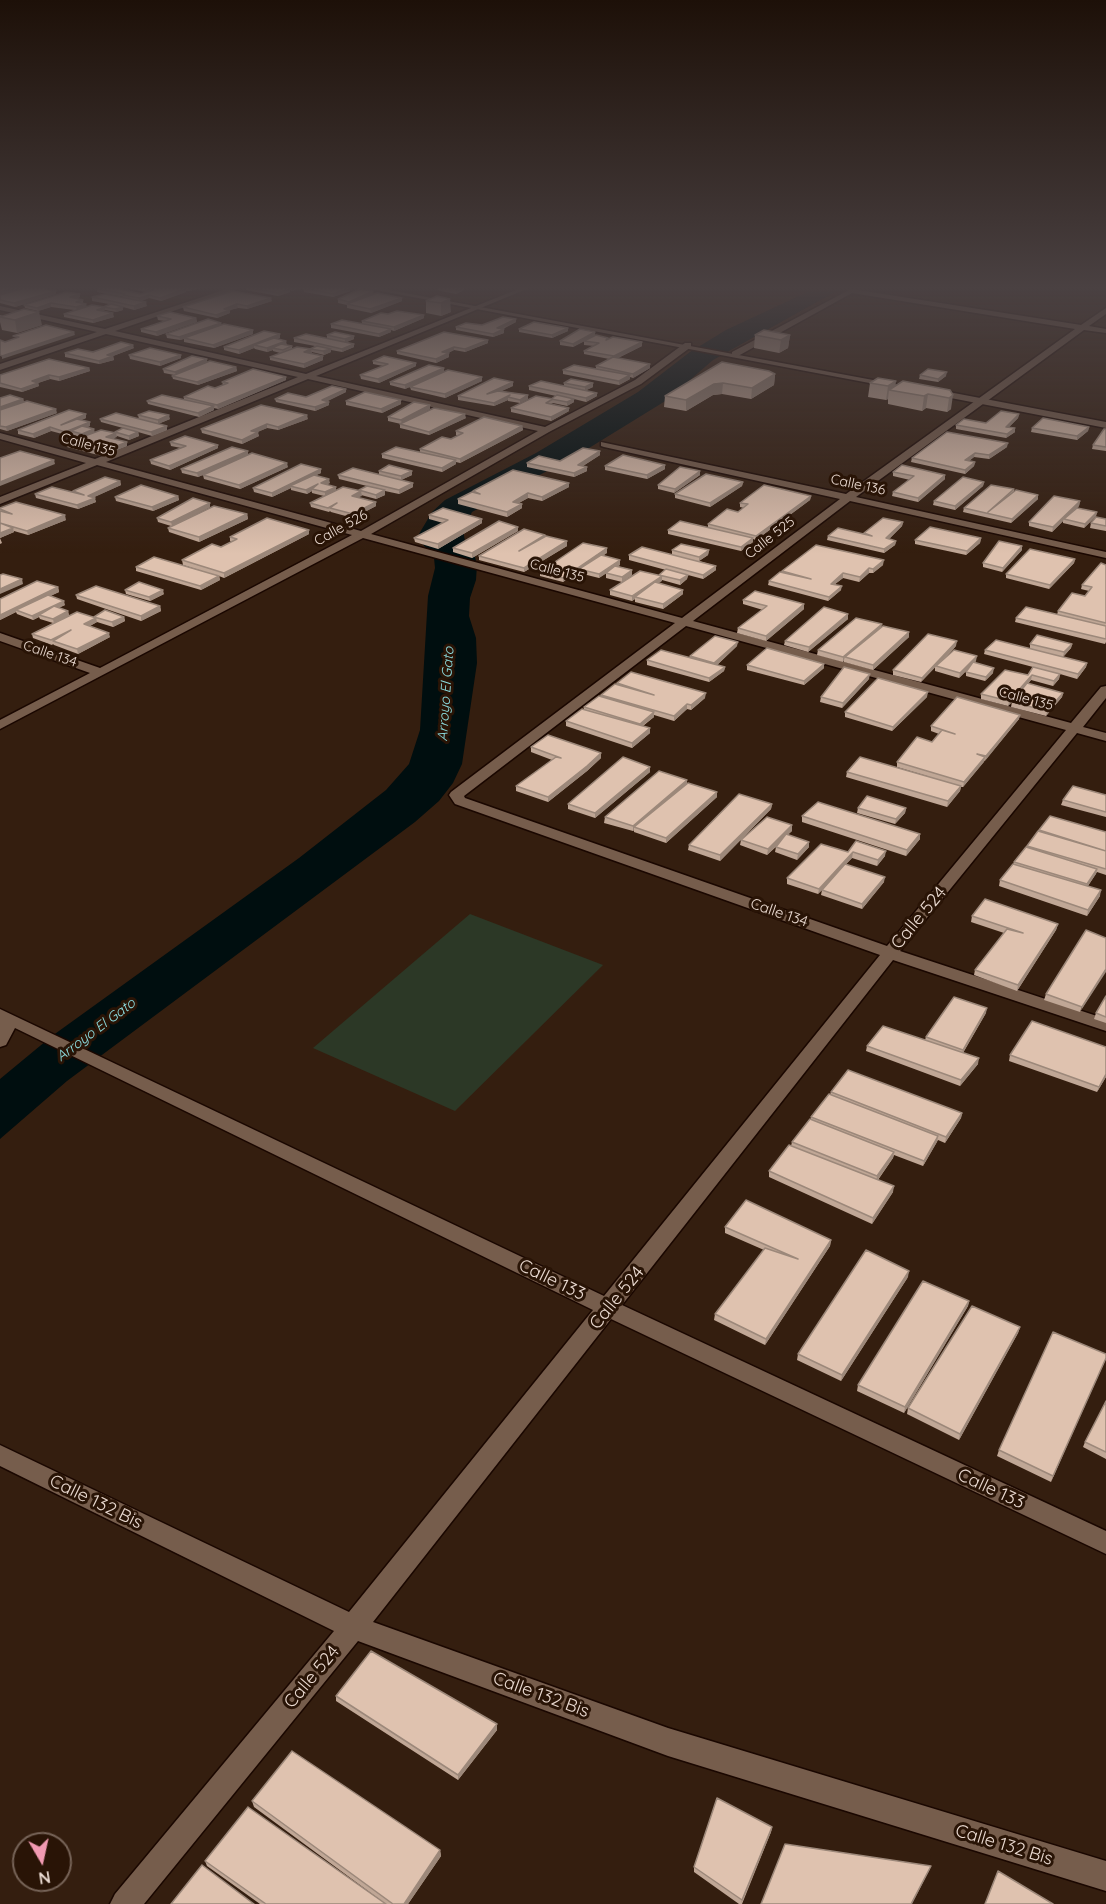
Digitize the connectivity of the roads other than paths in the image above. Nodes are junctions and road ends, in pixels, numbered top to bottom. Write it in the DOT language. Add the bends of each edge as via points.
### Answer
graph roads {
  1 [pos="307,377"];
  2 [pos="645,377"];
  3 [pos="853,377"];
  4 [pos="1015,377"];
  5 [pos="911,388"];
  6 [pos="922,390"];
  7 [pos="981,402"];
  8 [pos="1106,425"];
  9 [pos="546,429"];
  10 [pos="0,436"];
  11 [pos="604,444"];
  12 [pos="94,462"];
  13 [pos="848,498"];
  14 [pos="0,501"];
  15 [pos="361,535"];
  16 [pos="1106,555"];
  17 [pos="686,622"];
  18 [pos="0,637"];
  19 [pos="100,672"];
  20 [pos="1106,690"];
  21 [pos="0,725"];
  22 [pos="1076,728"];
  23 [pos="1106,737"];
  24 [pos="456,795"];
  25 [pos="890,953"];
  26 [pos="11,1020"];
  27 [pos="1106,1025"];
  28 [pos="0,1041"];
  29 [pos="609,1308"];
  30 [pos="0,1455"];
  31 [pos="1106,1543"];
  32 [pos="353,1627"];
  33 [pos="1106,1876"];
  34 [pos="124,1904"];
  1 -- 9 [label="street"];
  1 -- 12 [label="street"];
  2 -- 9 [label="street, Calle 526"];
  3 -- 5 [label="street"];
  4 -- 7 [label="street, Calle 525"];
  6 -- 7 [label="street"];
  7 -- 8 [label="street"];
  7 -- 13 [label="street, Calle 525"];
  9 -- 15 [label="street, Calle 526"];
  10 -- 12 [label="street, Calle 135"];
  11 -- 13 [label="street, Calle 136"];
  12 -- 14 [label="street"];
  12 -- 15 [label="street, Calle 135"];
  13 -- 16 [label="street, Calle 136"];
  13 -- 17 [label="street, Calle 525"];
  15 -- 17 [label="street, Calle 135"];
  15 -- 19 [label="street, Calle 526"];
  17 -- 22 [label="street, Calle 135"];
  17 -- 24 [label="street, Calle 525"];
  18 -- 19 [label="street, Calle 134"];
  19 -- 21 [label="street, Calle 526"];
  20 -- 22 [label="street, Calle 524"];
  22 -- 23 [label="street, Calle 135"];
  22 -- 25 [label="street, Calle 524"];
  24 -- 25 [label="street, Calle 134" via="460,801"];
  25 -- 27 [label="street, Calle 134"];
  25 -- 29 [label="street, Calle 524"];
  26 -- 28 [label="street"];
  26 -- 29 [label="street, Calle 133"];
  29 -- 31 [label="street, Calle 133"];
  29 -- 32 [label="street, Calle 524"];
  30 -- 32 [label="street, Calle 132 Bis"];
  32 -- 33 [label="street, Calle 132 Bis" via="668,1742"];
  32 -- 34 [label="street, Calle 524"];
}
